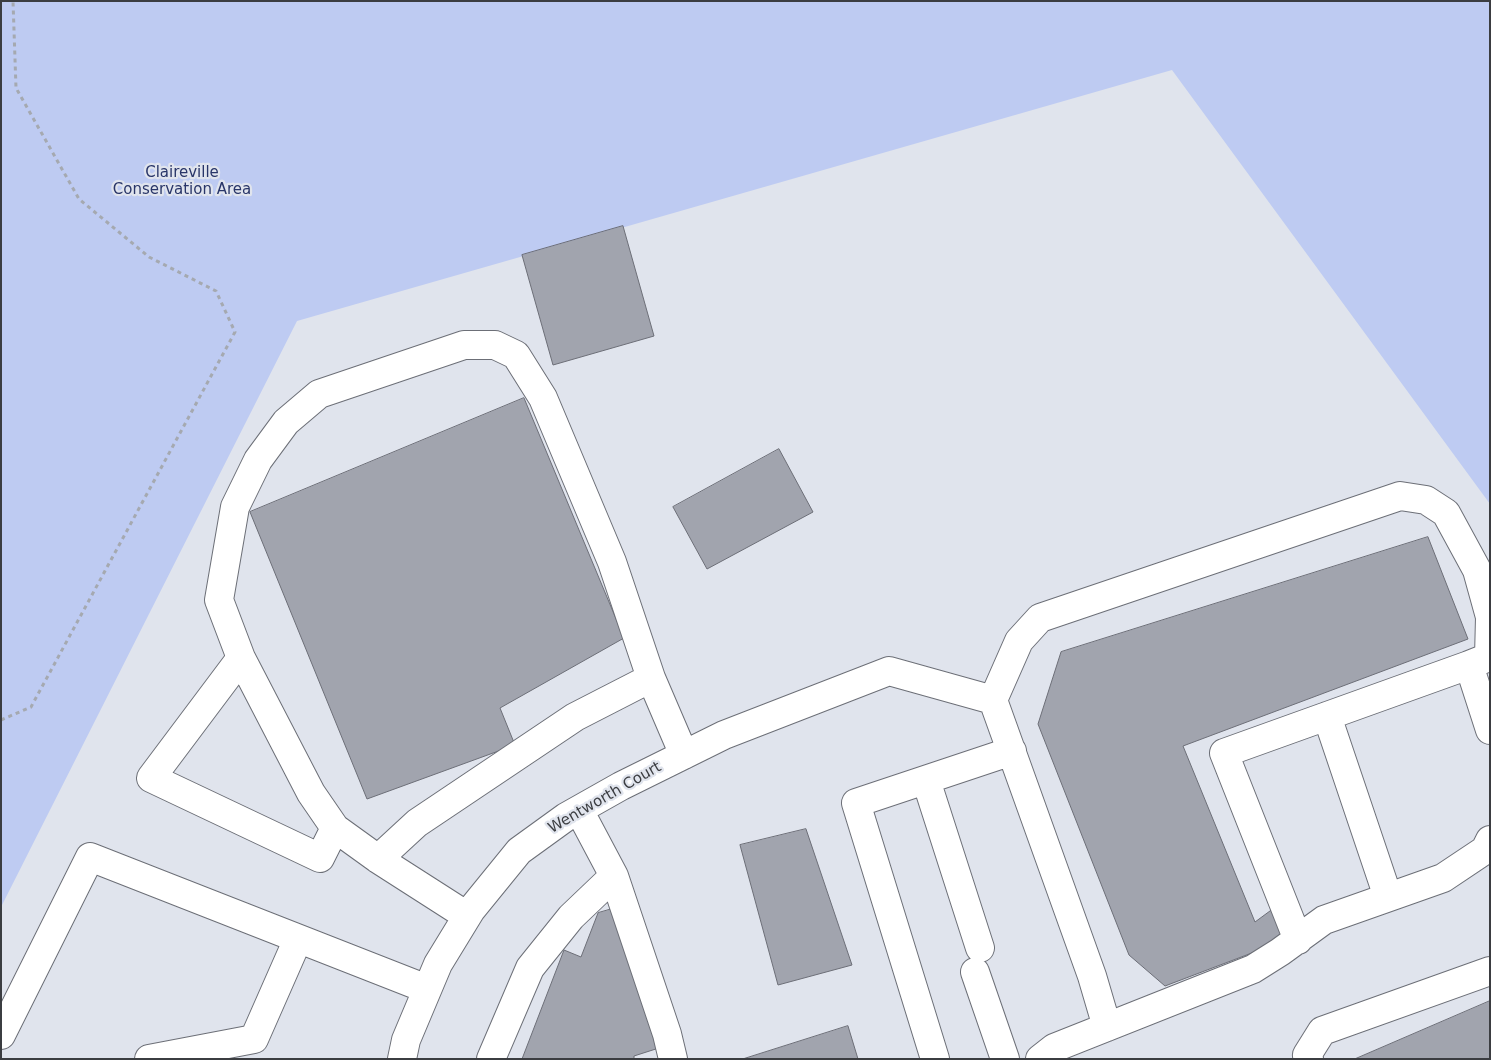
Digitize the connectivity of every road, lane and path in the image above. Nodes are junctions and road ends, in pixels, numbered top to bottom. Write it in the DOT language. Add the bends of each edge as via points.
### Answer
graph roads {
  1 [pos="12,1"];
  2 [pos="241,658"];
  3 [pos="1469,665"];
  4 [pos="651,678"];
  5 [pos="993,700"];
  6 [pos="1327,716"];
  7 [pos="1,720"];
  8 [pos="1490,730"];
  9 [pos="1012,751"];
  10 [pos="684,755"];
  11 [pos="926,780"];
  12 [pos="579,810"];
  13 [pos="335,828"];
  14 [pos="1490,840"];
  15 [pos="378,859"];
  16 [pos="614,876"];
  17 [pos="1388,897"];
  18 [pos="466,916"];
  19 [pos="298,939"];
  20 [pos="1298,940"];
  21 [pos="1490,971"];
  22 [pos="427,989"];
  23 [pos="1107,1027"];
  24 [pos="1,1035"];
  25 [pos="1051,1055"];
  26 [pos="149,1059"];
  27 [pos="402,1059"];
  28 [pos="491,1059"];
  29 [pos="673,1059"];
  30 [pos="935,1059"];
  31 [pos="1005,1059"];
  32 [pos="1309,1059"];
  1 -- 7 [label="path" via="16,88 79,198 150,258 216,291 235,332 31,708"];
  2 -- 4 [label="street" via="218,600 235,507 258,460 286,422 319,394 464,345 495,345 516,355 543,398 612,562"];
  2 -- 13 [label="street" via="311,793"];
  2 -- 13 [label="street" via="152,778 320,858"];
  3 -- 5 [label="street" via="1489,657 1490,617 1477,570 1446,513 1426,500 1400,496 1040,618 1019,641"];
  3 -- 6 [label="street"];
  3 -- 8 [label="street"];
  4 -- 10 [label="street"];
  4 -- 15 [label="street" via="575,717 417,823"];
  5 -- 9 [label="street"];
  5 -- 10 [label="street, Wentworth Court" via="889,671 724,735"];
  6 -- 17 [label="street"];
  6 -- 20 [label="street" via="1224,754"];
  9 -- 11 [label="street"];
  9 -- 23 [label="street"];
  10 -- 12 [label="street, Wentworth Court"];
  11 -- 30 [label="street" via="856,803"];
  11 -- 31 [label="street"];
  12 -- 16 [label="street"];
  12 -- 18 [label="street, Wentworth Court" via="519,851"];
  13 -- 15 [label="street"];
  14 -- 17 [label="street" via="1485,850 1443,878"];
  15 -- 18 [label="street"];
  16 -- 28 [label="street" via="571,916 530,968"];
  16 -- 29 [label="street"];
  17 -- 20 [label="street" via="1324,920"];
  18 -- 22 [label="street, Wentworth Court"];
  19 -- 22 [label="street"];
  19 -- 24 [label="street" via="90,857"];
  19 -- 26 [label="street" via="254,1039"];
  20 -- 23 [label="street" via="1253,969"];
  21 -- 32 [label="street" via="1322,1031 1307,1055"];
  22 -- 27 [label="street, Wentworth Court" via="406,1040"];
  23 -- 25 [label="street"];
}
